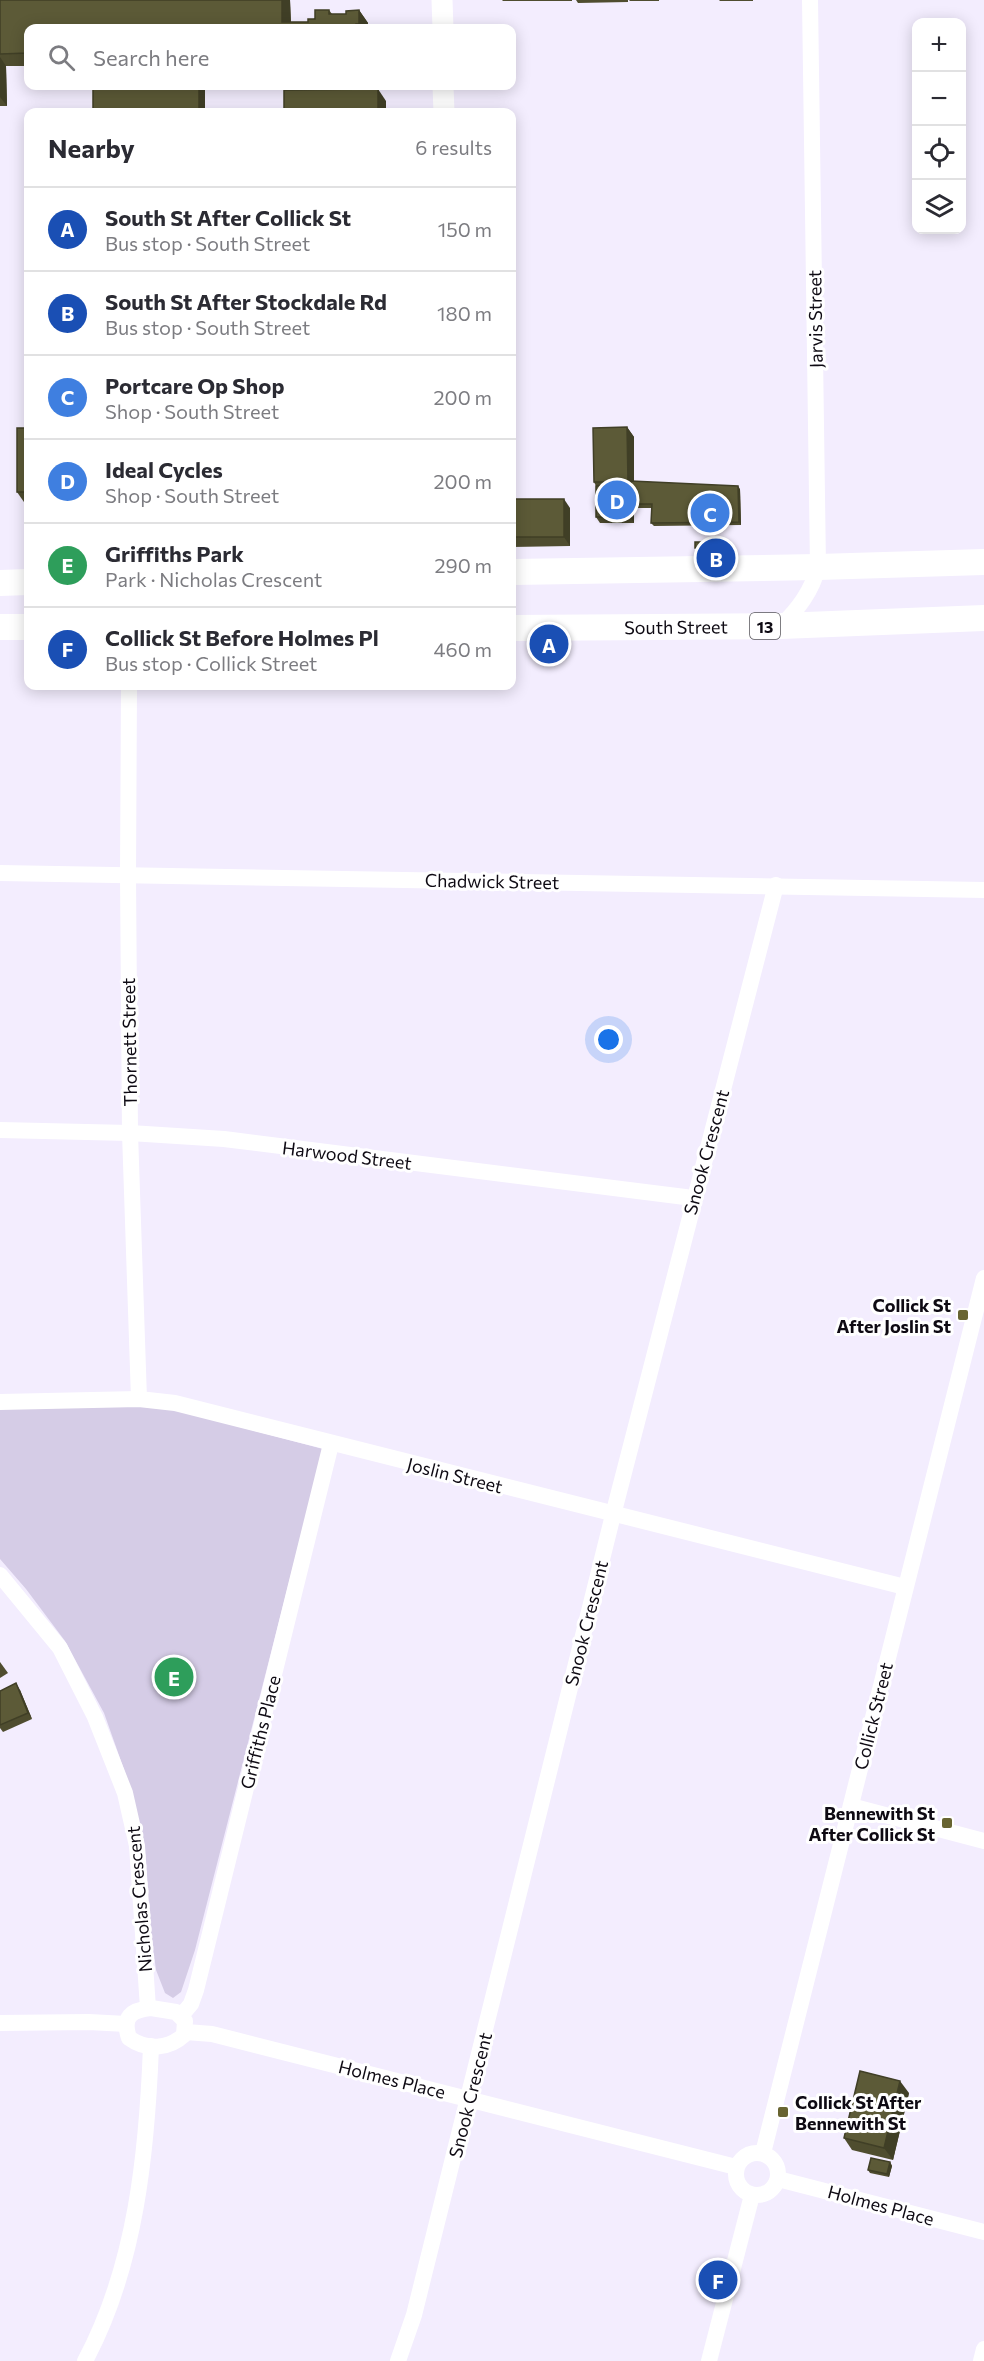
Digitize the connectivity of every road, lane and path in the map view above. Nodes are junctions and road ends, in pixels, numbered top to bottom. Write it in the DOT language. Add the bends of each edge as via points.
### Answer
graph roads {
  1 [pos="442,0"];
  2 [pos="810,0"];
  3 [pos="443,24"];
  4 [pos="443,90"];
  5 [pos="444,108"];
  6 [pos="984,562"];
  7 [pos="818,567"];
  8 [pos="516,572"];
  9 [pos="24,582"];
  10 [pos="0,583"];
  11 [pos="984,618"];
  12 [pos="516,621"];
  13 [pos="781,626"];
  14 [pos="0,627"];
  15 [pos="24,627"];
  16 [pos="516,628"];
  17 [pos="547,628"];
  18 [pos="129,690"];
  19 [pos="0,873"];
  20 [pos="128,876"];
  21 [pos="776,885"];
  22 [pos="984,890"];
  23 [pos="0,1130"];
  24 [pos="130,1133"];
  25 [pos="693,1198"];
  26 [pos="984,1278"];
  27 [pos="139,1399"];
  28 [pos="0,1402"];
  29 [pos="331,1444"];
  30 [pos="613,1515"];
  31 [pos="0,1575"];
  32 [pos="905,1587"];
  33 [pos="851,1806"];
  34 [pos="984,1841"];
  35 [pos="148,2008"];
  36 [pos="0,2023"];
  37 [pos="126,2024"];
  38 [pos="184,2024"];
  39 [pos="151,2046"];
  40 [pos="469,2099"];
  41 [pos="763,2153"];
  42 [pos="736,2167"];
  43 [pos="778,2179"];
  44 [pos="752,2194"];
  45 [pos="984,2232"];
  46 [pos="984,2349"];
  47 [pos="86,2361"];
  48 [pos="398,2361"];
  49 [pos="709,2361"];
  50 [pos="981,2361"];
  1 -- 3 [label="street"];
  2 -- 7 [label="street, Jarvis Street"];
  4 -- 5 [label="street"];
  6 -- 7 [label="main road"];
  7 -- 8 [label="main road"];
  7 -- 13 [label="street, Jarvis Street" via="808,594"];
  9 -- 10 [label="main road"];
  11 -- 13 [label="main road, South Street / 13"];
  12 -- 17 [label="street"];
  13 -- 17 [label="main road, South Street / 13"];
  14 -- 15 [label="main road"];
  16 -- 17 [label="main road, South Street / 13"];
  18 -- 20 [label="street, Thornett Street"];
  19 -- 20 [label="street, Chadwick Street"];
  20 -- 21 [label="street, Chadwick Street"];
  20 -- 24 [label="street, Thornett Street"];
  21 -- 22 [label="street, Chadwick Street"];
  21 -- 25 [label="street, Snook Crescent"];
  23 -- 24 [label="street, Harwood Street"];
  24 -- 25 [label="street, Harwood Street" via="224,1139"];
  24 -- 27 [label="street, Thornett Street"];
  25 -- 30 [label="street, Snook Crescent"];
  26 -- 32 [label="street, Collick Street"];
  27 -- 28 [label="street, Joslin Street"];
  27 -- 29 [label="street, Joslin Street" via="175,1403"];
  29 -- 30 [label="street, Joslin Street"];
  29 -- 38 [label="street, Griffiths Place"];
  30 -- 32 [label="street, Joslin Street"];
  30 -- 40 [label="street, Snook Crescent"];
  31 -- 35 [label="street, Nicholas Crescent" via="60,1648 95,1717 125,1793 137,1846"];
  32 -- 33 [label="street, Collick Street"];
  33 -- 34 [label="street"];
  33 -- 41 [label="street, Collick Street"];
  35 -- 37 [label="street" via="135,2011"];
  35 -- 38 [label="street" via="170,2010"];
  36 -- 37 [label="street"];
  37 -- 39 [label="street" via="129,2038"];
  38 -- 39 [label="street" via="173,2043"];
  38 -- 40 [label="street, Holmes Place"];
  39 -- 47 [label="street" via="140,2178 130,2236 99,2336"];
  40 -- 42 [label="street, Holmes Place"];
  40 -- 48 [label="street, Snook Crescent" via="414,2315"];
  41 -- 42 [label="street" via="750,2153"];
  41 -- 43 [label="street" via="774,2160"];
  42 -- 44 [label="street" via="736,2181"];
  43 -- 44 [label="street" via="765,2194"];
  43 -- 45 [label="street, Holmes Place"];
  44 -- 49 [label="street"];
  46 -- 50 [label="street"];
}
